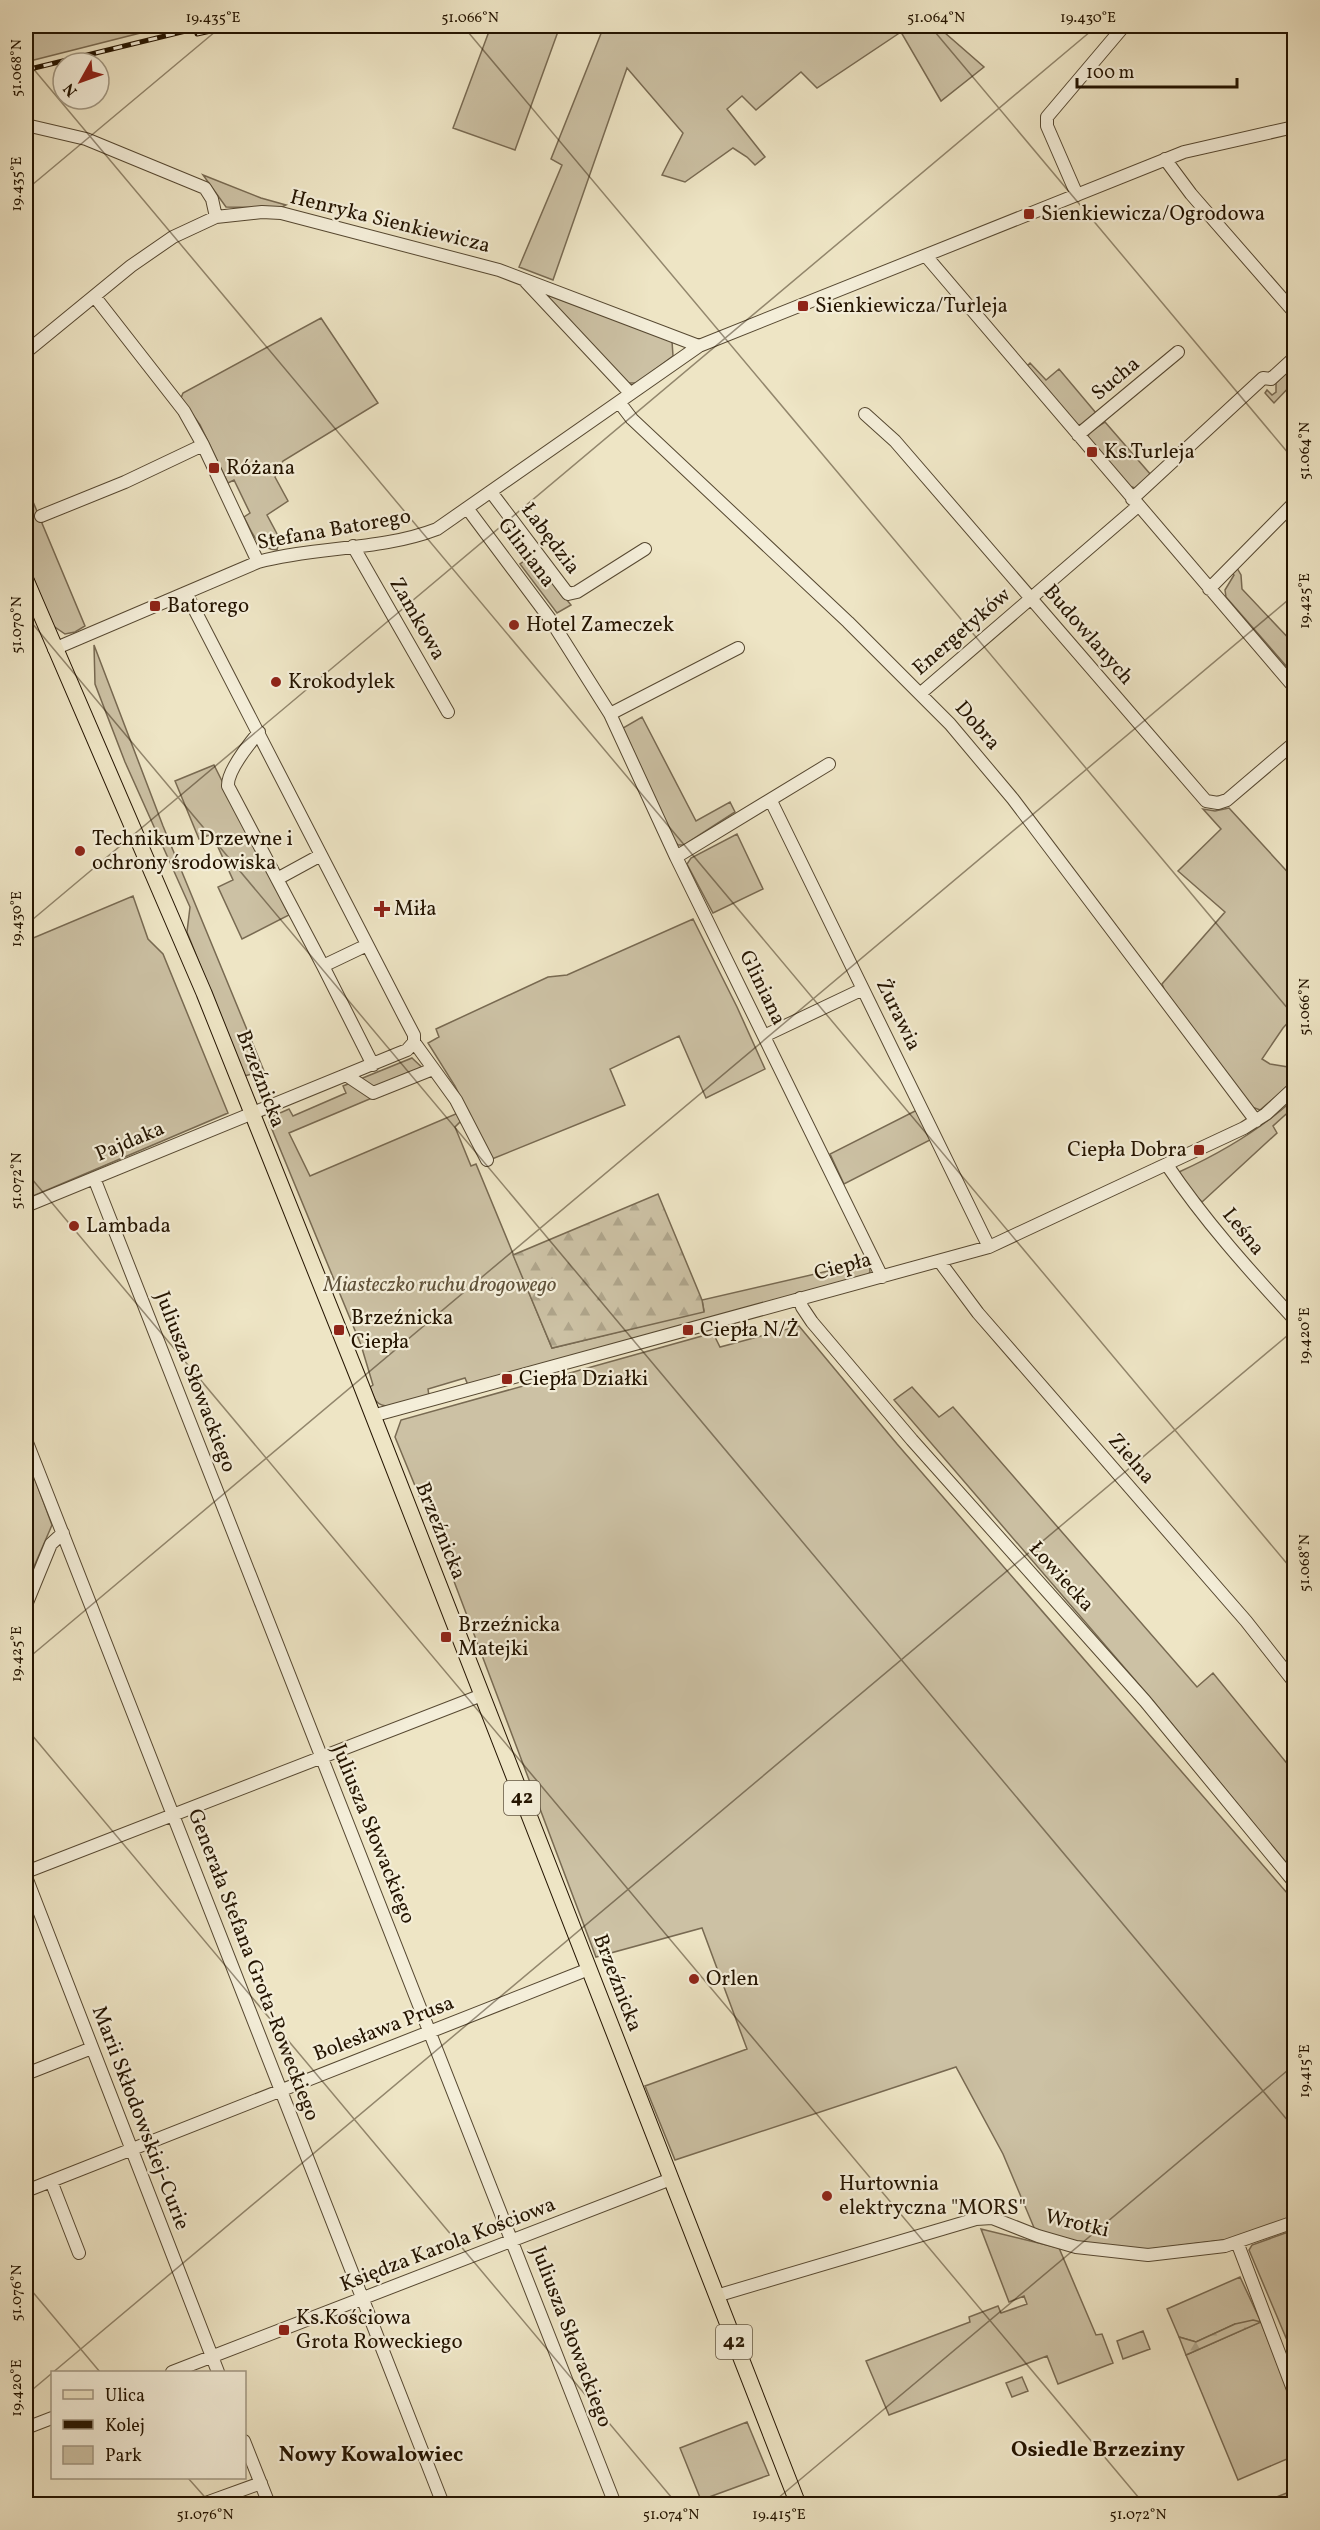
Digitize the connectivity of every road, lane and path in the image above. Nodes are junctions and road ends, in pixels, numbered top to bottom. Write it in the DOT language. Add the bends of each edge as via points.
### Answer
graph roads {
  1 [pos="1124,26"];
  2 [pos="26,125"];
  3 [pos="1294,127"];
  4 [pos="1165,159"];
  5 [pos="1077,195"];
  6 [pos="216,217"];
  7 [pos="926,256"];
  8 [pos="523,279"];
  9 [pos="96,297"];
  10 [pos="1294,312"];
  11 [pos="699,345"];
  12 [pos="26,352"];
  13 [pos="1178,352"];
  14 [pos="1294,358"];
  15 [pos="630,393"];
  16 [pos="619,402"];
  17 [pos="865,414"];
  18 [pos="1078,435"];
  19 [pos="203,445"];
  20 [pos="490,492"];
  21 [pos="1135,503"];
  22 [pos="1294,503"];
  23 [pos="467,508"];
  24 [pos="41,516"];
  25 [pos="353,546"];
  26 [pos="645,549"];
  27 [pos="258,562"];
  28 [pos="26,580"];
  29 [pos="1209,589"];
  30 [pos="186,593"];
  31 [pos="1030,598"];
  32 [pos="738,648"];
  33 [pos="54,649"];
  34 [pos="1294,687"];
  35 [pos="921,693"];
  36 [pos="448,712"];
  37 [pos="610,714"];
  38 [pos="259,732"];
  39 [pos="1294,743"];
  40 [pos="828,764"];
  41 [pos="771,801"];
  42 [pos="321,855"];
  43 [pos="676,857"];
  44 [pos="277,879"];
  45 [pos="367,945"];
  46 [pos="323,966"];
  47 [pos="864,989"];
  48 [pos="764,1036"];
  49 [pos="414,1042"];
  50 [pos="373,1065"];
  51 [pos="433,1069"];
  52 [pos="346,1075"];
  53 [pos="1294,1088"];
  54 [pos="250,1114"];
  55 [pos="1256,1121"];
  56 [pos="487,1160"];
  57 [pos="1167,1165"];
  58 [pos="94,1178"];
  59 [pos="26,1206"];
  60 [pos="989,1247"];
  61 [pos="940,1262"];
  62 [pos="882,1277"];
  63 [pos="800,1298"];
  64 [pos="1294,1319"];
  65 [pos="372,1416"];
  66 [pos="26,1440"];
  67 [pos="63,1533"];
  68 [pos="26,1605"];
  69 [pos="1294,1682"];
  70 [pos="482,1695"];
  71 [pos="322,1757"];
  72 [pos="173,1815"];
  73 [pos="26,1872"];
  74 [pos="26,1877"];
  75 [pos="1294,1882"];
  76 [pos="589,1969"];
  77 [pos="430,2032"];
  78 [pos="92,2048"];
  79 [pos="26,2074"];
  80 [pos="281,2090"];
  81 [pos="131,2150"];
  82 [pos="670,2179"];
  83 [pos="51,2181"];
  84 [pos="26,2191"];
  85 [pos="1294,2222"];
  86 [pos="512,2241"];
  87 [pos="1238,2242"];
  88 [pos="79,2253"];
  89 [pos="716,2296"];
  90 [pos="363,2299"];
  91 [pos="212,2358"];
  92 [pos="177,2371"];
  93 [pos="217,2371"];
  94 [pos="1294,2392"];
  95 [pos="51,2418"];
  96 [pos="26,2428"];
  97 [pos="246,2446"];
  98 [pos="261,2483"];
  99 [pos="203,2505"];
  100 [pos="270,2505"];
  101 [pos="443,2505"];
  102 [pos="615,2505"];
  103 [pos="798,2505"];
  1 -- 5 [label="street" via="1047,117 1047,126"];
  2 -- 6 [label="street" via="86,139 205,188"];
  3 -- 4 [label="street"];
  4 -- 5 [label="street"];
  4 -- 10 [label="street"];
  5 -- 7 [label="street"];
  6 -- 8 [label="street, Henryka Sienkiewicza" via="281,213"];
  6 -- 9 [label="street" via="156,247"];
  7 -- 11 [label="street"];
  7 -- 18 [label="street"];
  8 -- 11 [label="street, Henryka Sienkiewicza"];
  8 -- 15 [label="street, Henryka Sienkiewicza"];
  9 -- 12 [label="street"];
  9 -- 19 [label="street" via="184,411"];
  11 -- 15 [label="street"];
  13 -- 18 [label="street, Sucha"];
  14 -- 21 [label="street, Energetyków" via="1271,379 1263,378"];
  15 -- 16 [label="street, Stefana Batorego"];
  16 -- 20 [label="street, Stefana Batorego"];
  16 -- 35 [label="street, Dobra" via="632,419"];
  17 -- 31 [label="street, Budowlanych" via="895,441"];
  18 -- 21 [label="street"];
  19 -- 24 [label="street"];
  19 -- 27 [label="street"];
  20 -- 23 [label="street, Stefana Batorego"];
  20 -- 26 [label="street, Łabędzia" via="568,594"];
  21 -- 29 [label="street"];
  21 -- 31 [label="street, Energetyków"];
  22 -- 29 [label="street"];
  23 -- 25 [label="street, Stefana Batorego" via="422,535"];
  23 -- 37 [label="street, Gliniana" via="550,619"];
  25 -- 27 [label="street, Stefana Batorego"];
  25 -- 36 [label="street, Zamkowa"];
  27 -- 30 [label="street, Stefana Batorego"];
  28 -- 33 [label="main road, Brzeźnicka / 42"];
  29 -- 34 [label="street"];
  30 -- 33 [label="street, Stefana Batorego"];
  30 -- 38 [label="street"];
  31 -- 35 [label="street, Energetyków"];
  31 -- 39 [label="street, Budowlanych" via="1206,801 1227,800"];
  32 -- 37 [label="street"];
  33 -- 54 [label="main road, Brzeźnicka / 42" via="204,993"];
  35 -- 55 [label="street, Dobra" via="1013,800"];
  37 -- 43 [label="street, Gliniana"];
  38 -- 42 [label="street"];
  38 -- 44 [label="street" via="227,782"];
  40 -- 41 [label="street"];
  41 -- 43 [label="street"];
  41 -- 47 [label="street, Żurawia"];
  42 -- 44 [label="street"];
  42 -- 45 [label="street"];
  43 -- 48 [label="street, Gliniana"];
  44 -- 46 [label="street"];
  45 -- 46 [label="street"];
  45 -- 49 [label="street" via="414,1035"];
  46 -- 50 [label="street"];
  47 -- 48 [label="street"];
  47 -- 60 [label="street, Żurawia"];
  48 -- 62 [label="street, Gliniana"];
  49 -- 50 [label="street" via="407,1050"];
  49 -- 51 [label="street"];
  50 -- 52 [label="street"];
  51 -- 52 [label="street" via="373,1093"];
  51 -- 56 [label="street" via="456,1100"];
  52 -- 54 [label="street"];
  53 -- 55 [label="street, Ciepła"];
  54 -- 58 [label="street, Pajdaka"];
  54 -- 65 [label="main road, Brzeźnicka / 42"];
  55 -- 57 [label="street, Ciepła"];
  57 -- 60 [label="street, Ciepła"];
  57 -- 64 [label="street, Leśna" via="1248,1269"];
  58 -- 59 [label="street, Pajdaka"];
  58 -- 71 [label="street, Juliusza Słowackiego"];
  60 -- 61 [label="street, Ciepła"];
  61 -- 62 [label="street, Ciepła"];
  61 -- 69 [label="street, Zielna" via="978,1313 1246,1621"];
  62 -- 63 [label="street, Ciepła"];
  63 -- 65 [label="street, Ciepła"];
  63 -- 75 [label="street, Łowiecka" via="812,1322 1145,1701"];
  65 -- 70 [label="main road, Brzeźnicka / 42"];
  66 -- 67 [label="street, Generała Stefana Grota-Roweckiego"];
  67 -- 68 [label="street" via="51,1544"];
  67 -- 72 [label="street, Generała Stefana Grota-Roweckiego"];
  70 -- 71 [label="street"];
  70 -- 76 [label="main road, Brzeźnicka / 42"];
  71 -- 72 [label="street"];
  71 -- 77 [label="street, Juliusza Słowackiego"];
  72 -- 73 [label="street"];
  72 -- 80 [label="street, Generała Stefana Grota-Roweckiego"];
  74 -- 78 [label="street, Marii Skłodowskiej-Curie"];
  76 -- 77 [label="street, Bolesława Prusa"];
  76 -- 82 [label="main road, Brzeźnicka / 42"];
  77 -- 80 [label="street, Bolesława Prusa"];
  77 -- 86 [label="street, Juliusza Słowackiego"];
  78 -- 79 [label="street"];
  78 -- 81 [label="street, Marii Skłodowskiej-Curie"];
  80 -- 81 [label="street, Bolesława Prusa"];
  80 -- 90 [label="street, Generała Stefana Grota-Roweckiego"];
  81 -- 83 [label="street, Bolesława Prusa"];
  81 -- 91 [label="street, Marii Skłodowskiej-Curie"];
  82 -- 86 [label="street, Księdza Karola Kościowa"];
  82 -- 89 [label="main road, Brzeźnicka / 42"];
  83 -- 84 [label="street, Bolesława Prusa"];
  83 -- 88 [label="street"];
  85 -- 87 [label="street, Wrotki"];
  86 -- 90 [label="street, Księdza Karola Kościowa"];
  86 -- 102 [label="street, Juliusza Słowackiego"];
  87 -- 89 [label="street, Wrotki" via="1193,2251 1118,2253 1076,2247 992,2218 976,2219"];
  87 -- 94 [label="street"];
  89 -- 103 [label="main road, Brzeźnicka / 42"];
  90 -- 91 [label="street, Księdza Karola Kościowa"];
  90 -- 101 [label="street, Generała Stefana Grota-Roweckiego"];
  91 -- 92 [label="street, Księdza Karola Kościowa"];
  91 -- 93 [label="street, Marii Skłodowskiej-Curie"];
  95 -- 96 [label="street"];
  97 -- 98 [label="street"];
  98 -- 99 [label="street"];
  98 -- 100 [label="street"];
}
